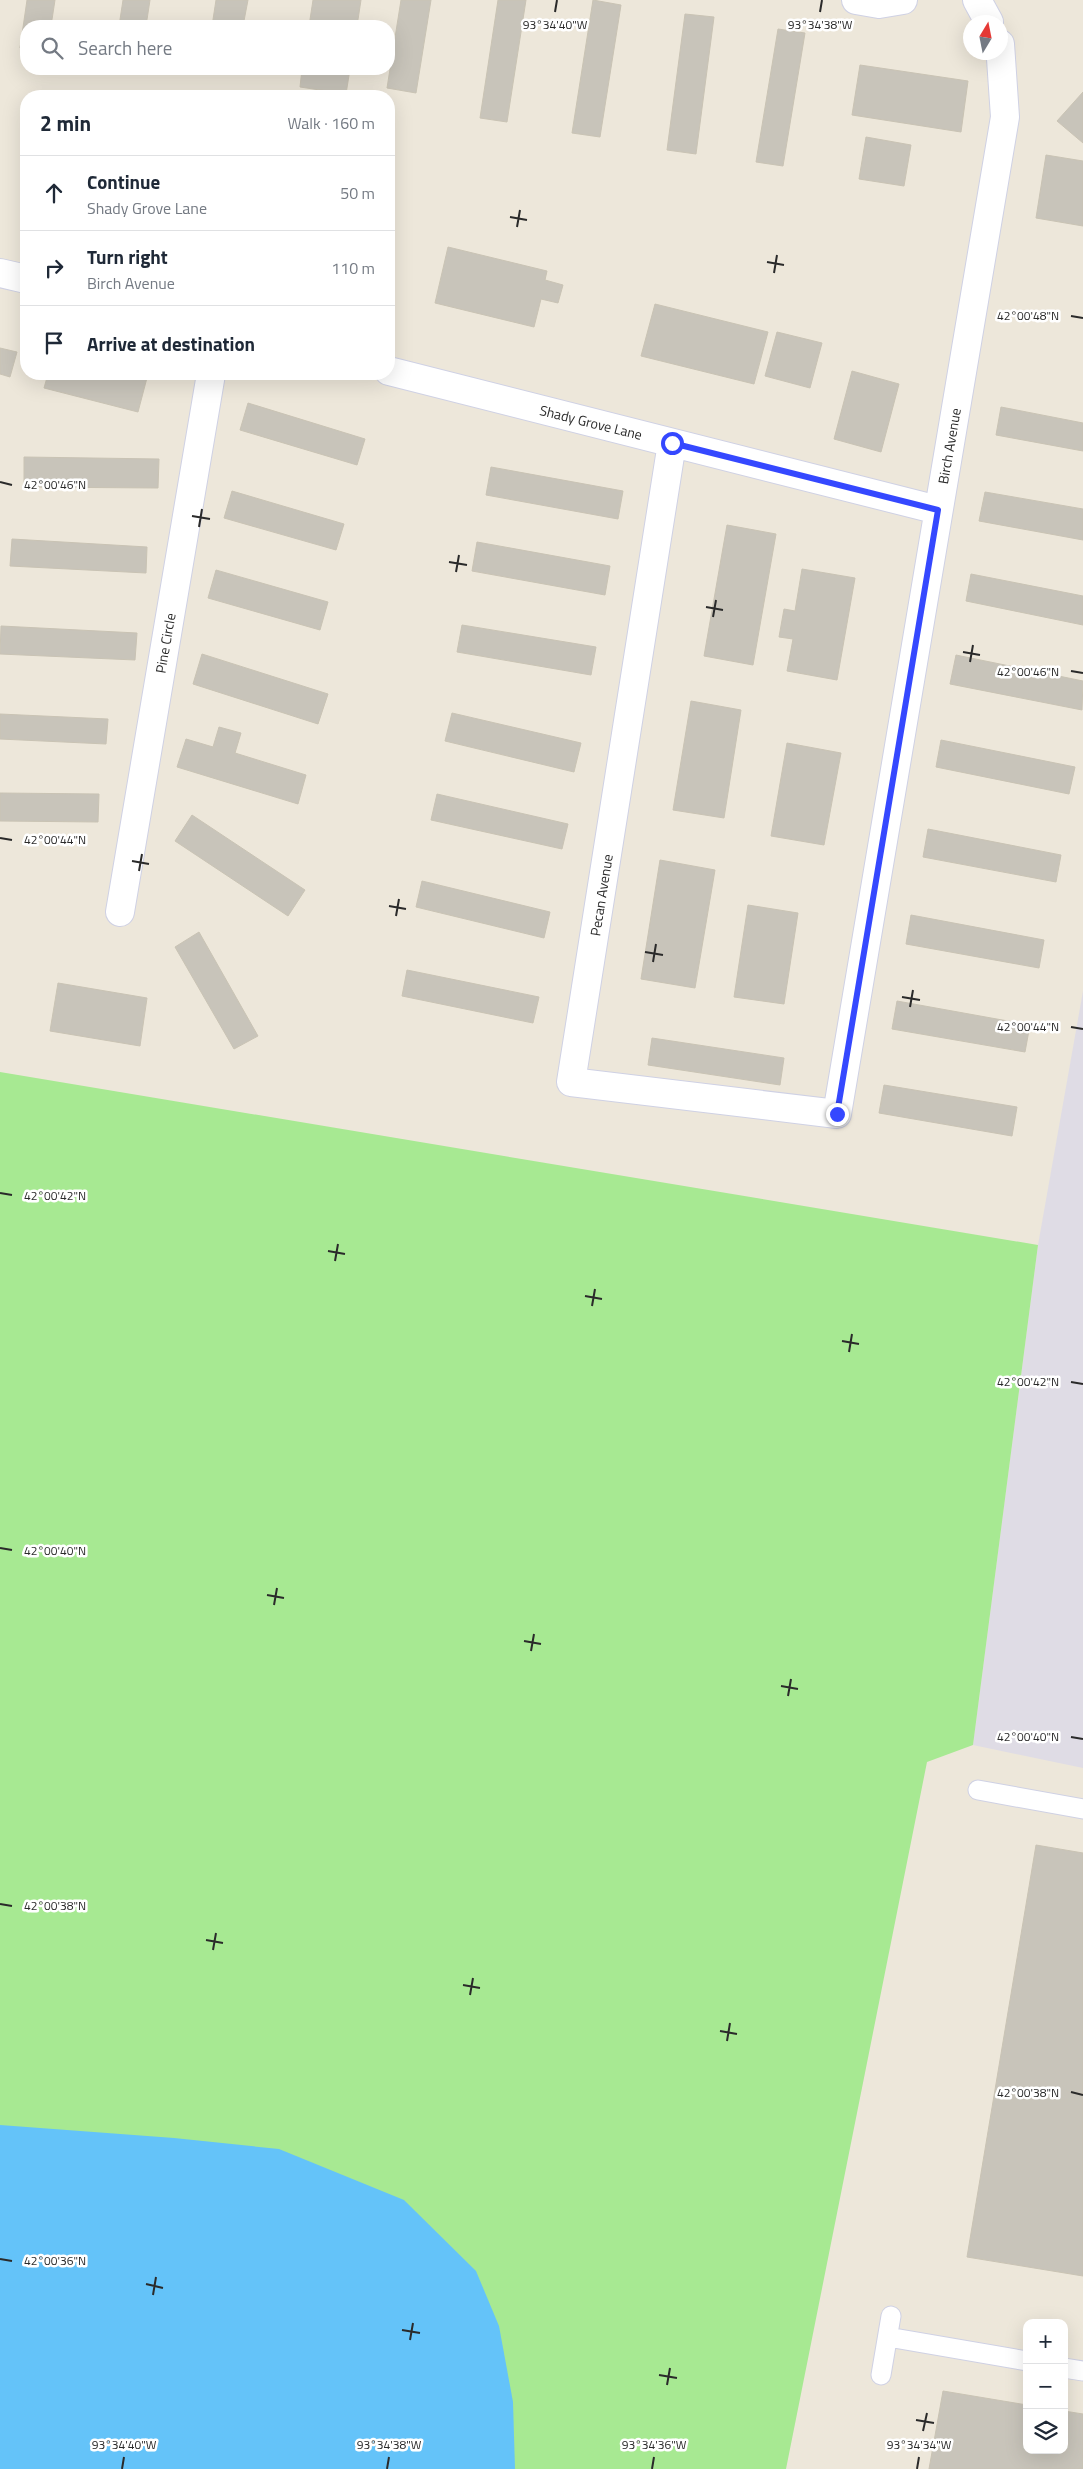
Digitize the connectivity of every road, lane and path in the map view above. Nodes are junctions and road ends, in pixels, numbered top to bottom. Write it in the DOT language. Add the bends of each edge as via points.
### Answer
graph roads {
  1 [pos="856,0"];
  2 [pos="903,0"];
  3 [pos="977,0"];
  4 [pos="985,15"];
  5 [pos="1001,60"];
  6 [pos="0,272"];
  7 [pos="20,277"];
  8 [pos="395,373"];
  9 [pos="210,380"];
  10 [pos="672,443"];
  11 [pos="938,510"];
  12 [pos="120,912"];
  13 [pos="837,1114"];
  14 [pos="978,1790"];
  15 [pos="1083,1809"];
  16 [pos="891,2316"];
  17 [pos="888,2337"];
  18 [pos="1023,2360"];
  19 [pos="1068,2369"];
  20 [pos="1083,2371"];
  21 [pos="881,2375"];
  1 -- 2 [label="street" via="879,4"];
  3 -- 4 [label="street"];
  5 -- 11 [label="street, Birch Avenue" via="1005,117"];
  6 -- 7 [label="street"];
  8 -- 10 [label="street, Shady Grove Lane"];
  9 -- 12 [label="street, Pine Circle"];
  10 -- 11 [label="street, Shady Grove Lane"];
  10 -- 13 [label="street, Pecan Avenue" via="571,1082"];
  11 -- 13 [label="street, Birch Avenue"];
  14 -- 15 [label="lane"];
  16 -- 17 [label="lane"];
  17 -- 18 [label="lane"];
  17 -- 21 [label="lane"];
  19 -- 20 [label="lane"];
}
